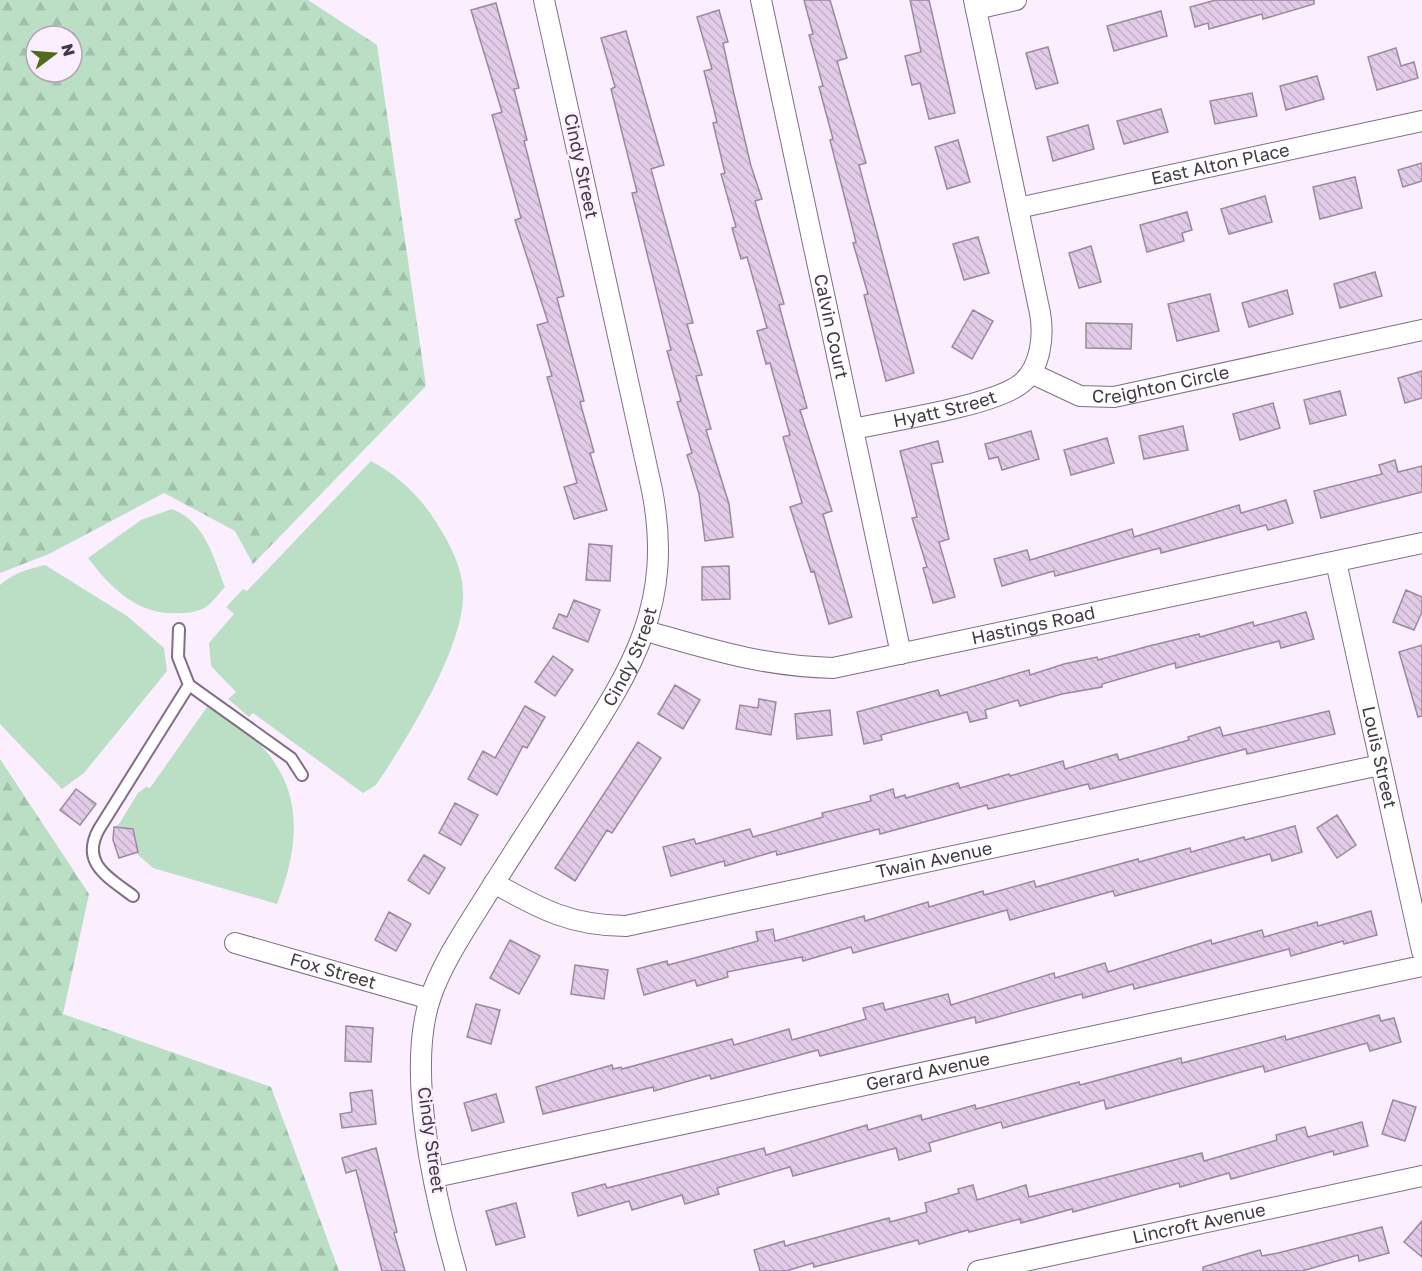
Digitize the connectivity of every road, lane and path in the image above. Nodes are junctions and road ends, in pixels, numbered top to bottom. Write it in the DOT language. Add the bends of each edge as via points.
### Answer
graph roads {
  1 [pos="544,0"];
  2 [pos="761,0"];
  3 [pos="1016,0"];
  4 [pos="975,4"];
  5 [pos="1422,121"];
  6 [pos="1018,208"];
  7 [pos="1422,330"];
  8 [pos="1031,373"];
  9 [pos="854,429"];
  10 [pos="1422,543"];
  11 [pos="1336,562"];
  12 [pos="179,629"];
  13 [pos="646,631"];
  14 [pos="901,654"];
  15 [pos="189,685"];
  16 [pos="1380,765"];
  17 [pos="302,776"];
  18 [pos="494,883"];
  19 [pos="133,896"];
  20 [pos="235,943"];
  21 [pos="1422,951"];
  22 [pos="1422,966"];
  23 [pos="430,999"];
  24 [pos="1422,1176"];
  25 [pos="435,1177"];
  26 [pos="456,1271"];
  27 [pos="978,1271"];
  1 -- 13 [label="street, Cindy Street" via="657,513 659,563"];
  2 -- 9 [label="street, Calvin Court"];
  3 -- 4 [label="street"];
  4 -- 6 [label="street"];
  5 -- 6 [label="street, East Alton Place"];
  6 -- 8 [label="street" via="1042,326"];
  7 -- 8 [label="street, Creighton Circle" via="1114,397 1080,396"];
  8 -- 9 [label="street, Hyatt Street" via="999,396"];
  9 -- 14 [label="street, Calvin Court"];
  10 -- 11 [label="street, Hastings Road"];
  11 -- 14 [label="street, Hastings Road"];
  11 -- 16 [label="street, Louis Street"];
  12 -- 15 [label="lane" via="178,657"];
  13 -- 14 [label="street, Hastings Road" via="772,664 833,668"];
  13 -- 18 [label="street, Cindy Street" via="618,690"];
  15 -- 17 [label="lane" via="291,758"];
  15 -- 19 [label="lane" via="91,846 96,863"];
  16 -- 18 [label="street, Twain Avenue" via="626,926 600,926 562,918"];
  16 -- 21 [label="street, Louis Street"];
  18 -- 23 [label="street, Cindy Street"];
  20 -- 23 [label="street, Fox Street"];
  22 -- 25 [label="street, Gerard Avenue"];
  23 -- 25 [label="street, Cindy Street" via="423,1035 422,1091"];
  24 -- 27 [label="street, Lincroft Avenue"];
  25 -- 26 [label="street, Cindy Street"];
}
